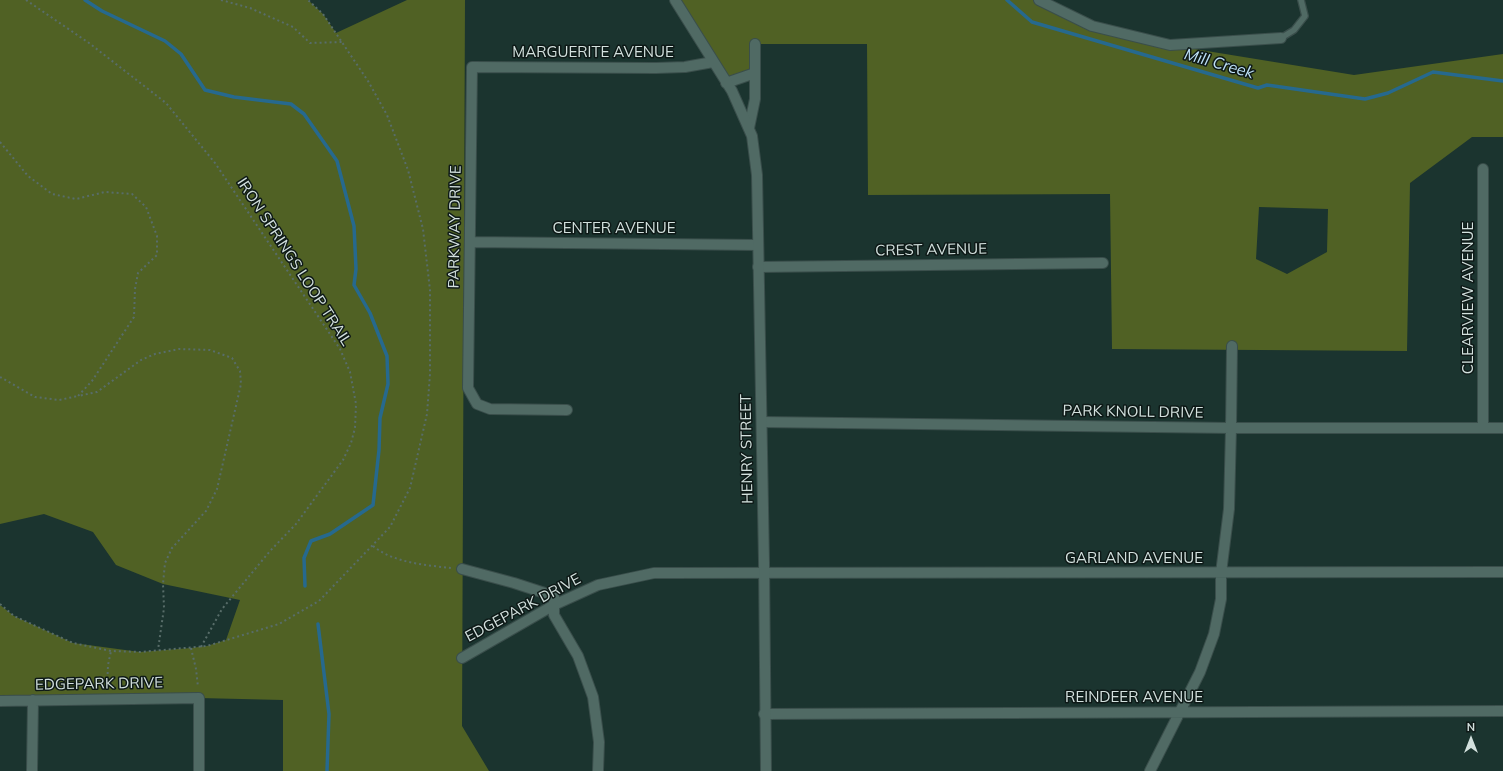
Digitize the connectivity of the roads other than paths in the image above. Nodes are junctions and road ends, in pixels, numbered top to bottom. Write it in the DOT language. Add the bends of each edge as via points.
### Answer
graph roads {
  1 [pos="675,0"];
  2 [pos="1039,0"];
  3 [pos="1301,0"];
  4 [pos="1281,38"];
  5 [pos="755,44"];
  6 [pos="713,62"];
  7 [pos="472,67"];
  8 [pos="755,73"];
  9 [pos="726,83"];
  10 [pos="749,128"];
  11 [pos="1483,169"];
  12 [pos="470,242"];
  13 [pos="758,245"];
  14 [pos="1103,263"];
  15 [pos="758,267"];
  16 [pos="1232,346"];
  17 [pos="567,410"];
  18 [pos="762,422"];
  19 [pos="1232,428"];
  20 [pos="1483,428"];
  21 [pos="1503,428"];
  22 [pos="462,569"];
  23 [pos="1503,572"];
  24 [pos="764,573"];
  25 [pos="1221,573"];
  26 [pos="554,605"];
  27 [pos="462,658"];
  28 [pos="33,700"];
  29 [pos="0,701"];
  30 [pos="1181,711"];
  31 [pos="1503,711"];
  32 [pos="764,714"];
  33 [pos="32,771"];
  34 [pos="199,771"];
  35 [pos="598,771"];
  36 [pos="766,771"];
  37 [pos="1150,771"];
  1 -- 6 [label="street, HENRY STREET"];
  2 -- 4 [label="street" via="1092,26 1170,44"];
  3 -- 4 [label="lane" via="1305,16 1294,30"];
  5 -- 8 [label="street, HENRY STREET"];
  6 -- 7 [label="street, MARGUERITE AVENUE" via="685,67 656,68"];
  6 -- 9 [label="street, HENRY STREET"];
  7 -- 12 [label="street, PARKWAY DRIVE"];
  8 -- 9 [label="street"];
  8 -- 10 [label="street, HENRY STREET" via="755,98"];
  9 -- 10 [label="street, HENRY STREET"];
  10 -- 13 [label="street, HENRY STREET" via="757,176"];
  11 -- 20 [label="street, CLEARVIEW AVENUE"];
  12 -- 13 [label="street, CENTER AVENUE"];
  12 -- 17 [label="street, PARKWAY DRIVE" via="468,388 477,404 490,409"];
  13 -- 15 [label="street, HENRY STREET"];
  14 -- 15 [label="street, CREST AVENUE"];
  15 -- 18 [label="street, HENRY STREET"];
  16 -- 19 [label="street"];
  18 -- 19 [label="street, PARK KNOLL DRIVE"];
  18 -- 24 [label="street, HENRY STREET"];
  19 -- 20 [label="street, PARK KNOLL DRIVE"];
  19 -- 25 [label="street" via="1229,509"];
  20 -- 21 [label="street, PARK KNOLL DRIVE"];
  22 -- 26 [label="street" via="554,596"];
  23 -- 25 [label="street, GARLAND AVENUE"];
  24 -- 25 [label="street, GARLAND AVENUE"];
  24 -- 26 [label="street, EDGEPARK DRIVE" via="654,573 598,585"];
  24 -- 32 [label="street, HENRY STREET"];
  25 -- 30 [label="street" via="1221,599 1214,634 1200,672"];
  26 -- 27 [label="street, EDGEPARK DRIVE"];
  26 -- 35 [label="street" via="554,615 578,656 593,697 599,742"];
  28 -- 29 [label="street, EDGEPARK DRIVE"];
  28 -- 33 [label="street"];
  28 -- 34 [label="street, EDGEPARK DRIVE" via="199,698"];
  30 -- 31 [label="street, REINDEER AVENUE"];
  30 -- 32 [label="street, REINDEER AVENUE"];
  30 -- 37 [label="street"];
  32 -- 36 [label="street, HENRY STREET"];
}
